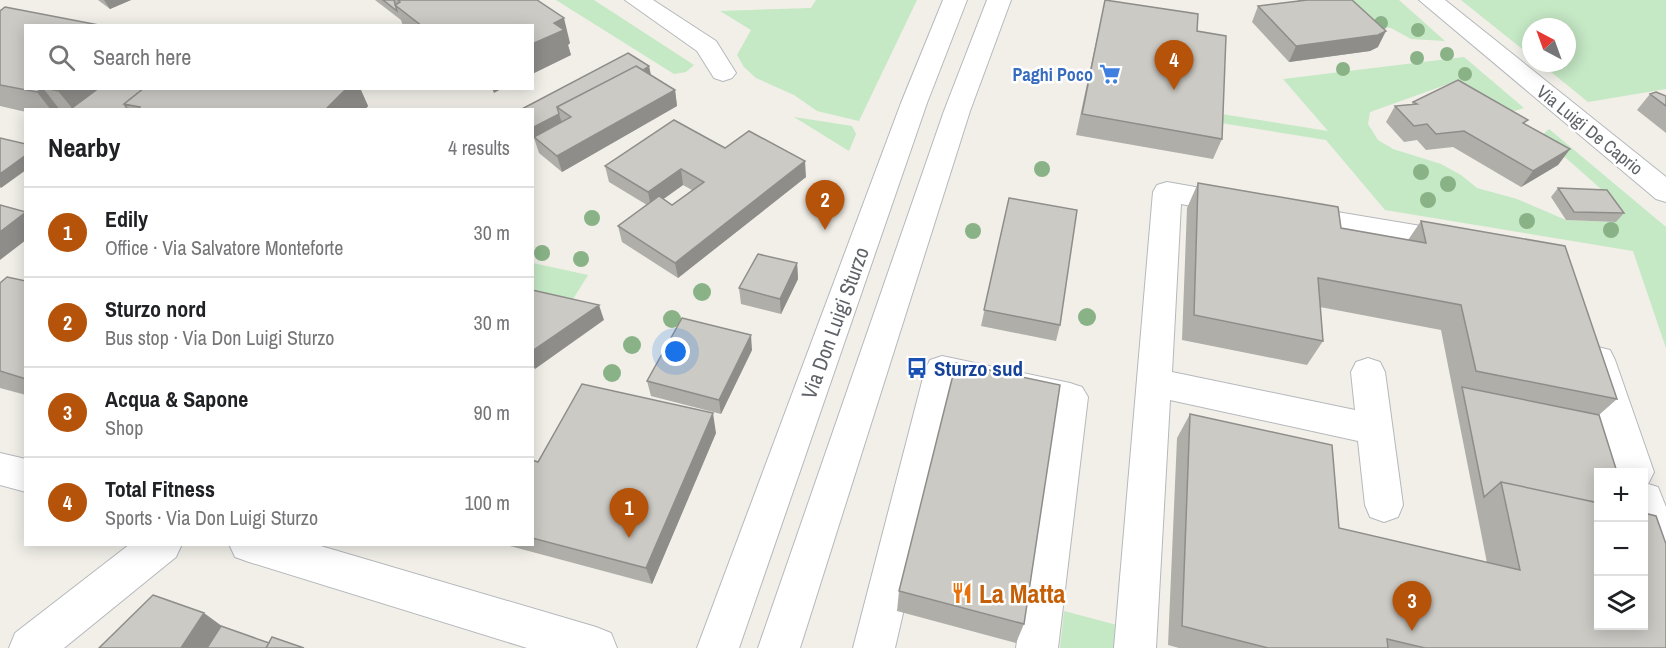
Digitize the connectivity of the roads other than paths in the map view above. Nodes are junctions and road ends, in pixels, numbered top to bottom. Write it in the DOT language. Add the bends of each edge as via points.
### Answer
graph roads {
  1 [pos="637,0"];
  2 [pos="955,0"];
  3 [pos="999,0"];
  4 [pos="1431,0"];
  5 [pos="723,73"];
  6 [pos="1666,192"];
  7 [pos="1484,248"];
  8 [pos="1588,329"];
  9 [pos="1368,372"];
  10 [pos="1154,382"];
  11 [pos="1375,430"];
  12 [pos="1634,468"];
  13 [pos="0,469"];
  14 [pos="24,476"];
  15 [pos="1384,505"];
  16 [pos="1648,512"];
  17 [pos="159,546"];
  18 [pos="256,546"];
  19 [pos="1666,568"];
  20 [pos="30,648"];
  21 [pos="596,648"];
  22 [pos="718,648"];
  23 [pos="779,648"];
  24 [pos="874,648"];
  25 [pos="1037,648"];
  26 [pos="1135,648"];
  1 -- 5 [label="street" via="707,46"];
  2 -- 22 [label="street, Via Don Luigi Sturzo" via="914,103"];
  3 -- 23 [label="street" via="957,111"];
  4 -- 6 [label="street, Via Luigi De Caprio"];
  7 -- 10 [label="street" via="1167,192"];
  8 -- 12 [label="street"];
  9 -- 11 [label="street"];
  10 -- 11 [label="street"];
  10 -- 26 [label="street"];
  11 -- 15 [label="street"];
  13 -- 14 [label="street"];
  16 -- 19 [label="street"];
  17 -- 20 [label="street"];
  18 -- 21 [label="street"];
  24 -- 25 [label="street" via="942,370 1070,397"];
}
